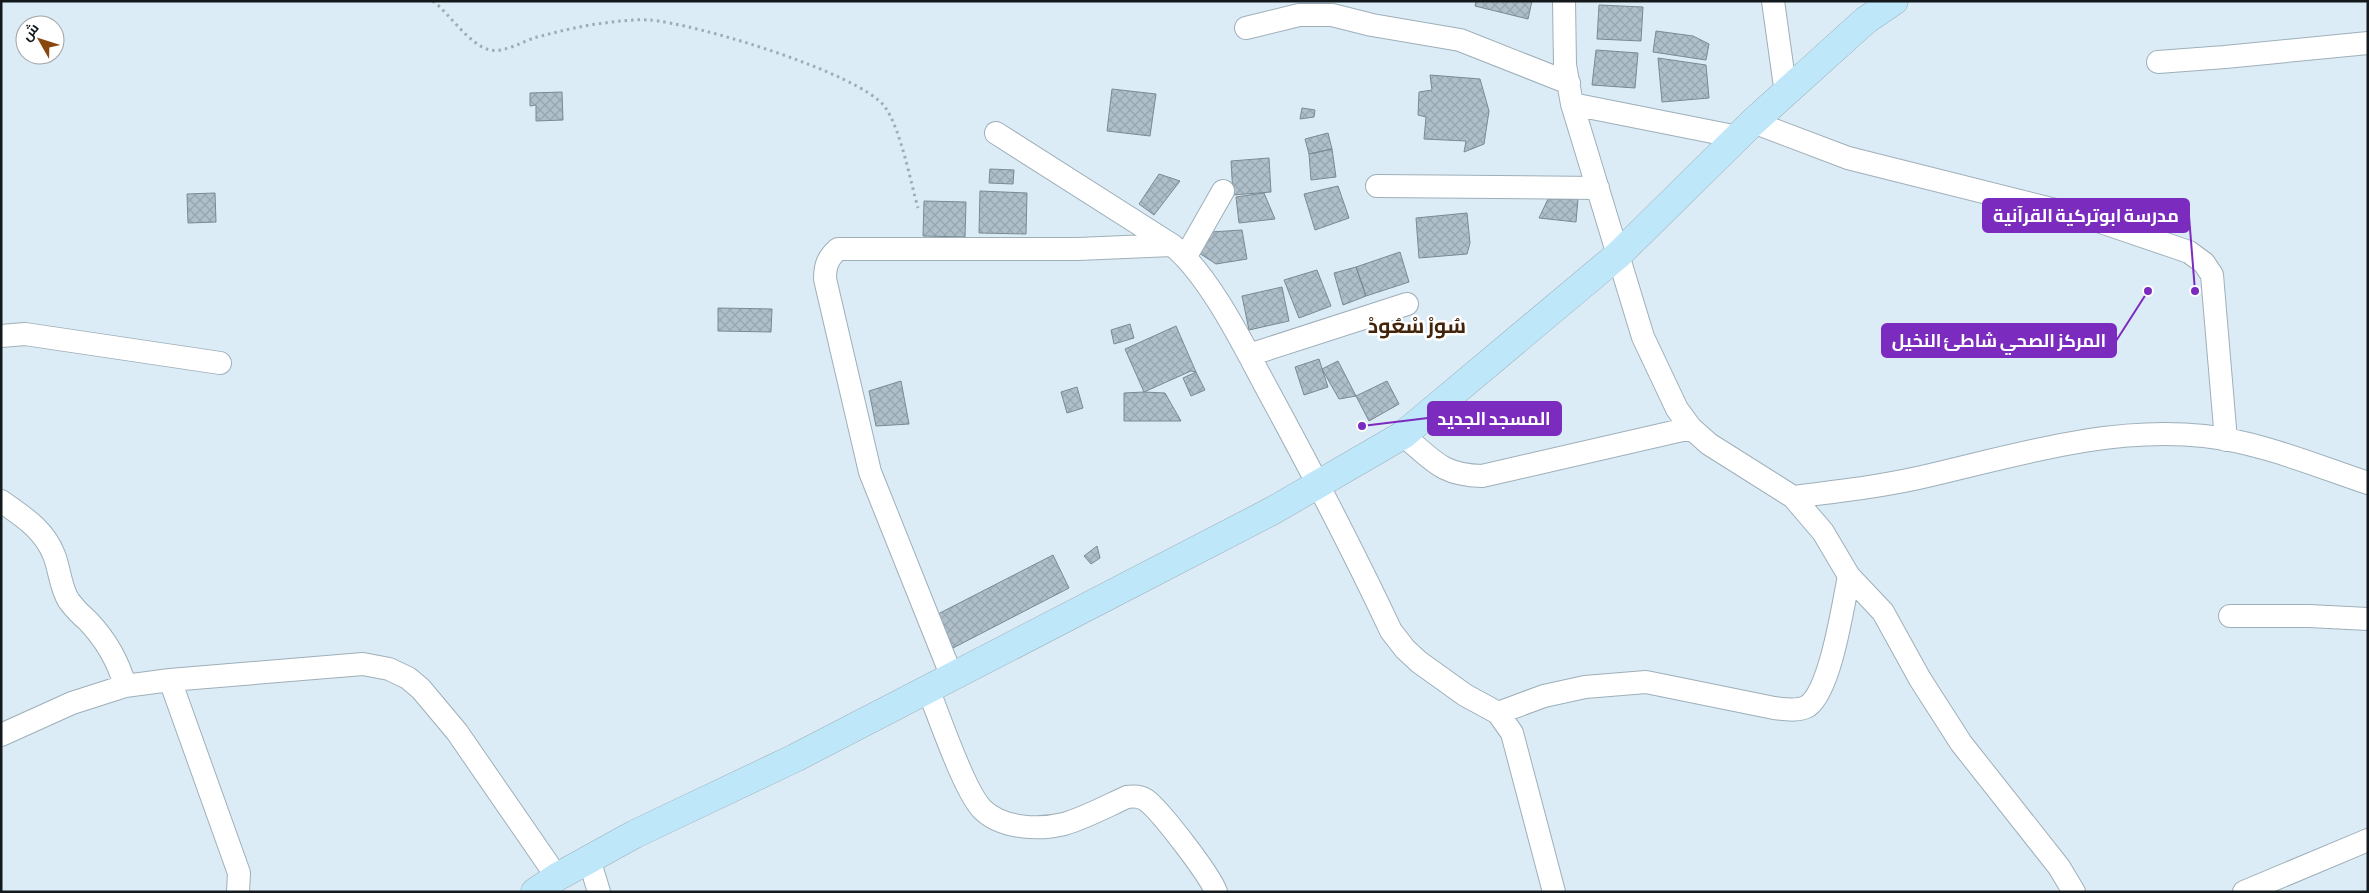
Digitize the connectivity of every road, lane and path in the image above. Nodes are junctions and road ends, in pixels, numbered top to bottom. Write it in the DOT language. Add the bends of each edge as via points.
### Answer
graph roads {
  1 [pos="433,1"];
  2 [pos="1564,1"];
  3 [pos="1773,1"];
  4 [pos="1894,1"];
  5 [pos="1299,8"];
  6 [pos="1246,28"];
  7 [pos="2368,43"];
  8 [pos="2158,62"];
  9 [pos="1570,93"];
  10 [pos="1786,94"];
  11 [pos="1746,130"];
  12 [pos="996,133"];
  13 [pos="1378,186"];
  14 [pos="1598,188"];
  15 [pos="1223,191"];
  16 [pos="918,208"];
  17 [pos="1179,251"];
  18 [pos="1618,255"];
  19 [pos="1407,304"];
  20 [pos="1,336"];
  21 [pos="1249,355"];
  22 [pos="220,363"];
  23 [pos="1691,428"];
  24 [pos="1403,435"];
  25 [pos="2226,440"];
  26 [pos="2368,482"];
  27 [pos="1319,485"];
  28 [pos="1793,497"];
  29 [pos="1,501"];
  30 [pos="1849,576"];
  31 [pos="2230,616"];
  32 [pos="2368,619"];
  33 [pos="952,677"];
  34 [pos="170,680"];
  35 [pos="125,686"];
  36 [pos="928,689"];
  37 [pos="1498,713"];
  38 [pos="1,735"];
  39 [pos="2368,840"];
  40 [pos="589,859"];
  41 [pos="546,884"];
  42 [pos="238,892"];
  43 [pos="599,892"];
  44 [pos="1216,892"];
  45 [pos="1554,892"];
  46 [pos="2074,892"];
  47 [pos="2244,892"];
  1 -- 16 [label="path" via="480,46 492,50 574,27 649,20 738,41 808,64 866,90 884,106 899,141"];
  2 -- 9 [label="street"];
  3 -- 10 [label="street"];
  4 -- 10 [label="street" via="1866,20"];
  5 -- 6 [label="street"];
  5 -- 9 [label="street" via="1460,40"];
  7 -- 8 [label="street"];
  9 -- 11 [label="street"];
  9 -- 14 [label="street"];
  10 -- 11 [label="street"];
  11 -- 18 [label="street"];
  11 -- 25 [label="street" via="2095,220 2189,252 2204,263 2212,275"];
  12 -- 17 [label="street"];
  13 -- 14 [label="street"];
  14 -- 18 [label="street"];
  15 -- 17 [label="street"];
  17 -- 21 [label="street" via="1199,273"];
  17 -- 33 [label="street" via="838,249 825,266 825,279 870,472"];
  18 -- 23 [label="street" via="1643,337 1677,409"];
  18 -- 24 [label="street"];
  19 -- 21 [label="street"];
  20 -- 22 [label="street" via="25,334"];
  21 -- 27 [label="street"];
  23 -- 24 [label="street" via="1482,476 1462,475 1444,469"];
  23 -- 28 [label="street" via="1709,444"];
  24 -- 27 [label="street"];
  25 -- 26 [label="street" via="2260,446"];
  25 -- 28 [label="street" via="2152,433 2084,440 1930,475"];
  27 -- 33 [label="street"];
  27 -- 37 [label="street" via="1391,631 1405,649 1464,695"];
  28 -- 30 [label="street" via="1823,532"];
  29 -- 35 [label="street" via="42,534 54,554 68,600 108,646 119,665"];
  30 -- 37 [label="street" via="1829,666 1817,695 1807,706 1795,710 1774,708 1646,682 1585,687 1544,696"];
  30 -- 46 [label="street" via="1883,612 1961,743 2059,868"];
  31 -- 32 [label="street"];
  33 -- 36 [label="street"];
  34 -- 35 [label="street"];
  34 -- 41 [label="street" via="363,664 389,669 408,678 457,732"];
  34 -- 42 [label="street" via="239,873"];
  35 -- 38 [label="street" via="72,703"];
  36 -- 40 [label="street"];
  36 -- 44 [label="street" via="967,784 983,810 1009,823 1043,827 1064,824 1136,796 1146,800 1168,824 1204,870"];
  37 -- 45 [label="street" via="1512,733"];
  39 -- 47 [label="street"];
  40 -- 41 [label="street"];
  40 -- 43 [label="street"];
}
